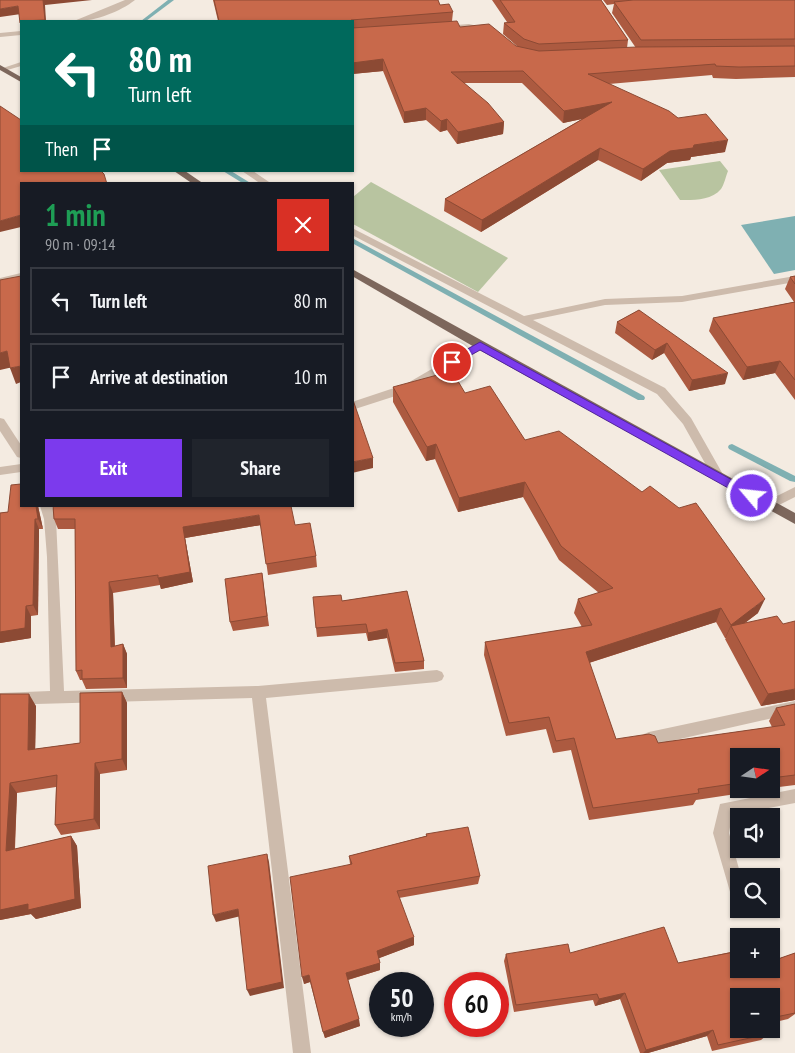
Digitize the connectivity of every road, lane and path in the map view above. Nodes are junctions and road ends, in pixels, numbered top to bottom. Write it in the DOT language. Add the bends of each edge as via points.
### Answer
graph roads {
  1 [pos="131,0"];
  2 [pos="81,20"];
  3 [pos="430,29"];
  4 [pos="491,31"];
  5 [pos="20,33"];
  6 [pos="0,35"];
  7 [pos="20,64"];
  8 [pos="2,68"];
  9 [pos="20,79"];
  10 [pos="180,172"];
  11 [pos="248,172"];
  12 [pos="197,182"];
  13 [pos="265,182"];
  14 [pos="354,232"];
  15 [pos="354,273"];
  16 [pos="20,276"];
  17 [pos="795,279"];
  18 [pos="0,281"];
  19 [pos="524,319"];
  20 [pos="480,345"];
  21 [pos="354,405"];
  22 [pos="0,422"];
  23 [pos="20,452"];
  24 [pos="20,468"];
  25 [pos="0,471"];
  26 [pos="718,478"];
  27 [pos="795,492"];
  28 [pos="769,504"];
  29 [pos="46,507"];
  30 [pos="795,519"];
  31 [pos="438,676"];
  32 [pos="258,692"];
  33 [pos="57,696"];
  34 [pos="0,699"];
  35 [pos="795,707"];
  36 [pos="649,739"];
  37 [pos="795,796"];
  38 [pos="731,868"];
  39 [pos="302,1053"];
  1 -- 2 [label="street"];
  3 -- 4 [label="street" via="469,26"];
  5 -- 6 [label="street"];
  7 -- 8 [label="street"];
  8 -- 9 [label="main road"];
  10 -- 12 [label="main road"];
  11 -- 13 [label="street"];
  14 -- 19 [label="street"];
  15 -- 20 [label="main road"];
  16 -- 18 [label="street"];
  17 -- 19 [label="street" via="682,299 605,302"];
  19 -- 26 [label="street" via="661,391 690,424"];
  20 -- 21 [label="street" via="410,387"];
  20 -- 26 [label="main road"];
  22 -- 23 [label="street"];
  24 -- 25 [label="street"];
  26 -- 28 [label="main road"];
  27 -- 28 [label="street"];
  28 -- 30 [label="main road"];
  29 -- 33 [label="street" via="53,557"];
  31 -- 32 [label="street"];
  32 -- 33 [label="street"];
  32 -- 39 [label="street"];
  33 -- 34 [label="street"];
  35 -- 36 [label="street"];
  37 -- 38 [label="street" via="725,809 720,833"];
}
